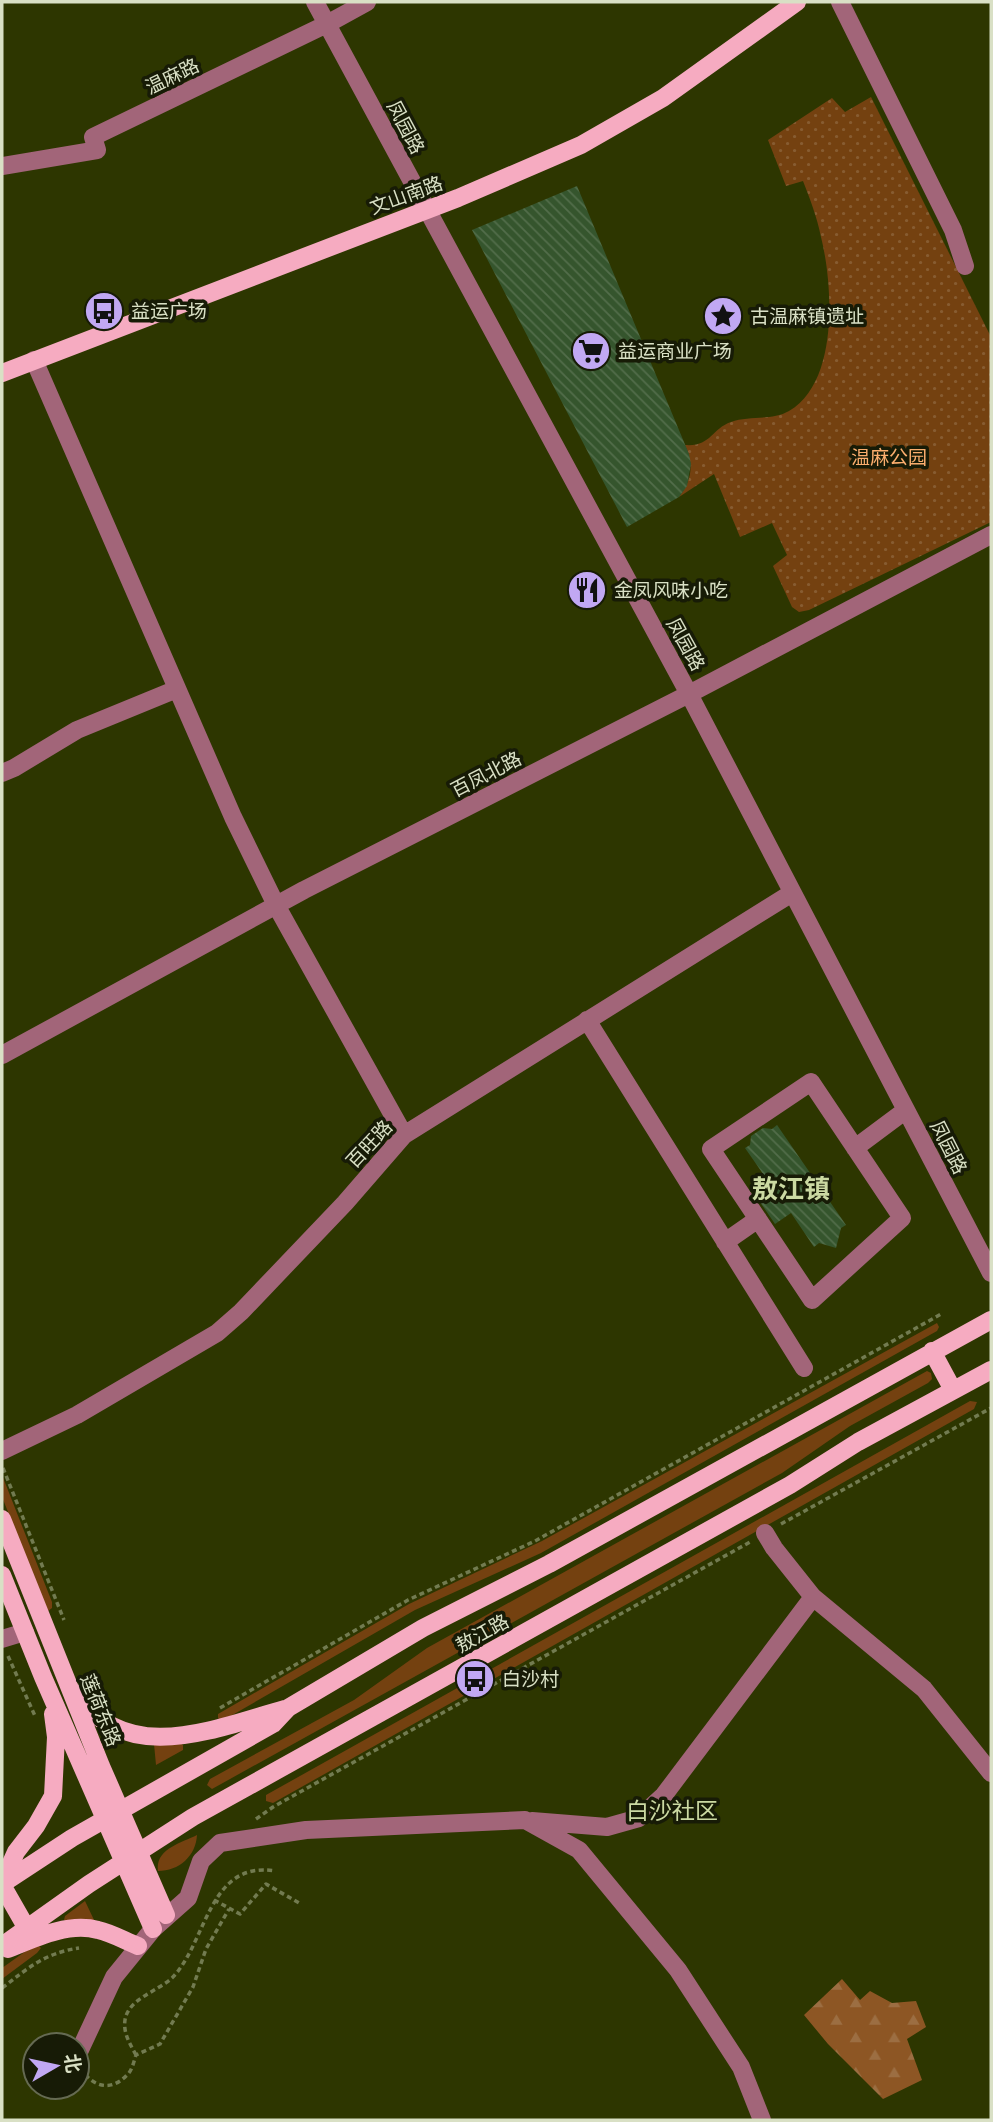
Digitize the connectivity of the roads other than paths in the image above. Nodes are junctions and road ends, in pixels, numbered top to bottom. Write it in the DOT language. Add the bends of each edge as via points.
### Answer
graph roads {
  1 [pos="315,2"];
  2 [pos="366,2"];
  3 [pos="797,2"];
  4 [pos="840,2"];
  5 [pos="327,24"];
  6 [pos="2,166"];
  7 [pos="427,209"];
  8 [pos="965,266"];
  9 [pos="34,360"];
  10 [pos="2,373"];
  11 [pos="991,535"];
  12 [pos="177,689"];
  13 [pos="689,694"];
  14 [pos="2,773"];
  15 [pos="792,892"];
  16 [pos="276,905"];
  17 [pos="587,1020"];
  18 [pos="2,1055"];
  19 [pos="906,1110"];
  20 [pos="404,1135"];
  21 [pos="855,1148"];
  22 [pos="758,1219"];
  23 [pos="725,1242"];
  24 [pos="991,1273"];
  25 [pos="991,1320"];
  26 [pos="932,1351"];
  27 [pos="804,1368"];
  28 [pos="991,1370"];
  29 [pos="953,1390"];
  30 [pos="2,1451"];
  31 [pos="2,1519"];
  32 [pos="765,1533"];
  33 [pos="2,1575"];
  34 [pos="813,1597"];
  35 [pos="25,1632"];
  36 [pos="5,1647"];
  37 [pos="62,1668"];
  38 [pos="43,1677"];
  39 [pos="288,1708"];
  40 [pos="991,1773"];
  41 [pos="112,1815"];
  42 [pos="525,1820"];
  43 [pos="131,1857"];
  44 [pos="2,1884"];
  45 [pos="166,1915"];
  46 [pos="26,1927"];
  47 [pos="153,1929"];
  48 [pos="2,1945"];
  49 [pos="138,1946"];
  50 [pos="2,1951"];
  51 [pos="89,2031"];
  52 [pos="762,2120"];
  1 -- 5 [label="street, 凤园路"];
  2 -- 5 [label="street, 温麻路"];
  3 -- 7 [label="main road, 文山南路" via="707,69 611,129"];
  4 -- 8 [label="street" via="953,230"];
  5 -- 6 [label="street, 温麻路" via="93,137 97,150"];
  5 -- 7 [label="street, 凤园路"];
  7 -- 9 [label="main road, 文山南路"];
  7 -- 13 [label="street, 凤园路"];
  9 -- 10 [label="main road, 文山南路"];
  9 -- 12 [label="street"];
  11 -- 13 [label="street, 百凤北路"];
  12 -- 14 [label="street" via="78,730"];
  12 -- 16 [label="street"];
  13 -- 15 [label="street, 凤园路"];
  13 -- 16 [label="street, 百凤北路"];
  15 -- 17 [label="street, 百旺路"];
  15 -- 19 [label="street, 凤园路"];
  16 -- 18 [label="street, 百凤北路"];
  16 -- 20 [label="street"];
  17 -- 20 [label="street, 百旺路"];
  17 -- 23 [label="street"];
  19 -- 21 [label="street"];
  19 -- 24 [label="street, 凤园路"];
  20 -- 30 [label="street, 百旺路" via="345,1203 217,1333 77,1415"];
  21 -- 22 [label="street" via="811,1082 711,1149"];
  21 -- 22 [label="street" via="902,1217 812,1300"];
  22 -- 23 [label="street"];
  23 -- 27 [label="street"];
  25 -- 26 [label="main road, 敖江路"];
  26 -- 29 [label="main road"];
  26 -- 39 [label="main road, 敖江路" via="549,1564 423,1628"];
  28 -- 29 [label="main road, 敖江路"];
  29 -- 43 [label="main road, 敖江路" via="193,1817"];
  31 -- 37 [label="main road, 莲荷东路"];
  32 -- 34 [label="street"];
  33 -- 35 [label="main road, 莲荷东路"];
  34 -- 40 [label="street" via="924,1689"];
  34 -- 42 [label="street" via="664,1795 639,1818 607,1827"];
  35 -- 36 [label="street"];
  35 -- 38 [label="main road, 莲荷东路"];
  37 -- 39 [label="main road" via="78,1697 96,1715 141,1737 189,1736"];
  37 -- 41 [label="main road, 莲荷东路"];
  38 -- 41 [label="main road, 莲荷东路"];
  38 -- 44 [label="main road" via="57,1737 53,1796 16,1852"];
  39 -- 41 [label="main road, 敖江路" via="273,1724"];
  41 -- 43 [label="main road, 莲荷东路"];
  41 -- 44 [label="main road, 敖江路"];
  42 -- 45 [label="street" via="306,1830 220,1843 201,1861 188,1898"];
  42 -- 52 [label="street" via="579,1850 678,1970 741,2067"];
  43 -- 45 [label="main road, 莲荷东路"];
  43 -- 46 [label="main road, 敖江路"];
  43 -- 47 [label="main road, 莲荷东路"];
  44 -- 46 [label="main road"];
  45 -- 47 [label="street"];
  46 -- 48 [label="main road, 敖江路"];
  47 -- 49 [label="street"];
  49 -- 50 [label="main road" via="95,1929 67,1929"];
  49 -- 51 [label="street" via="114,1977"];
}
